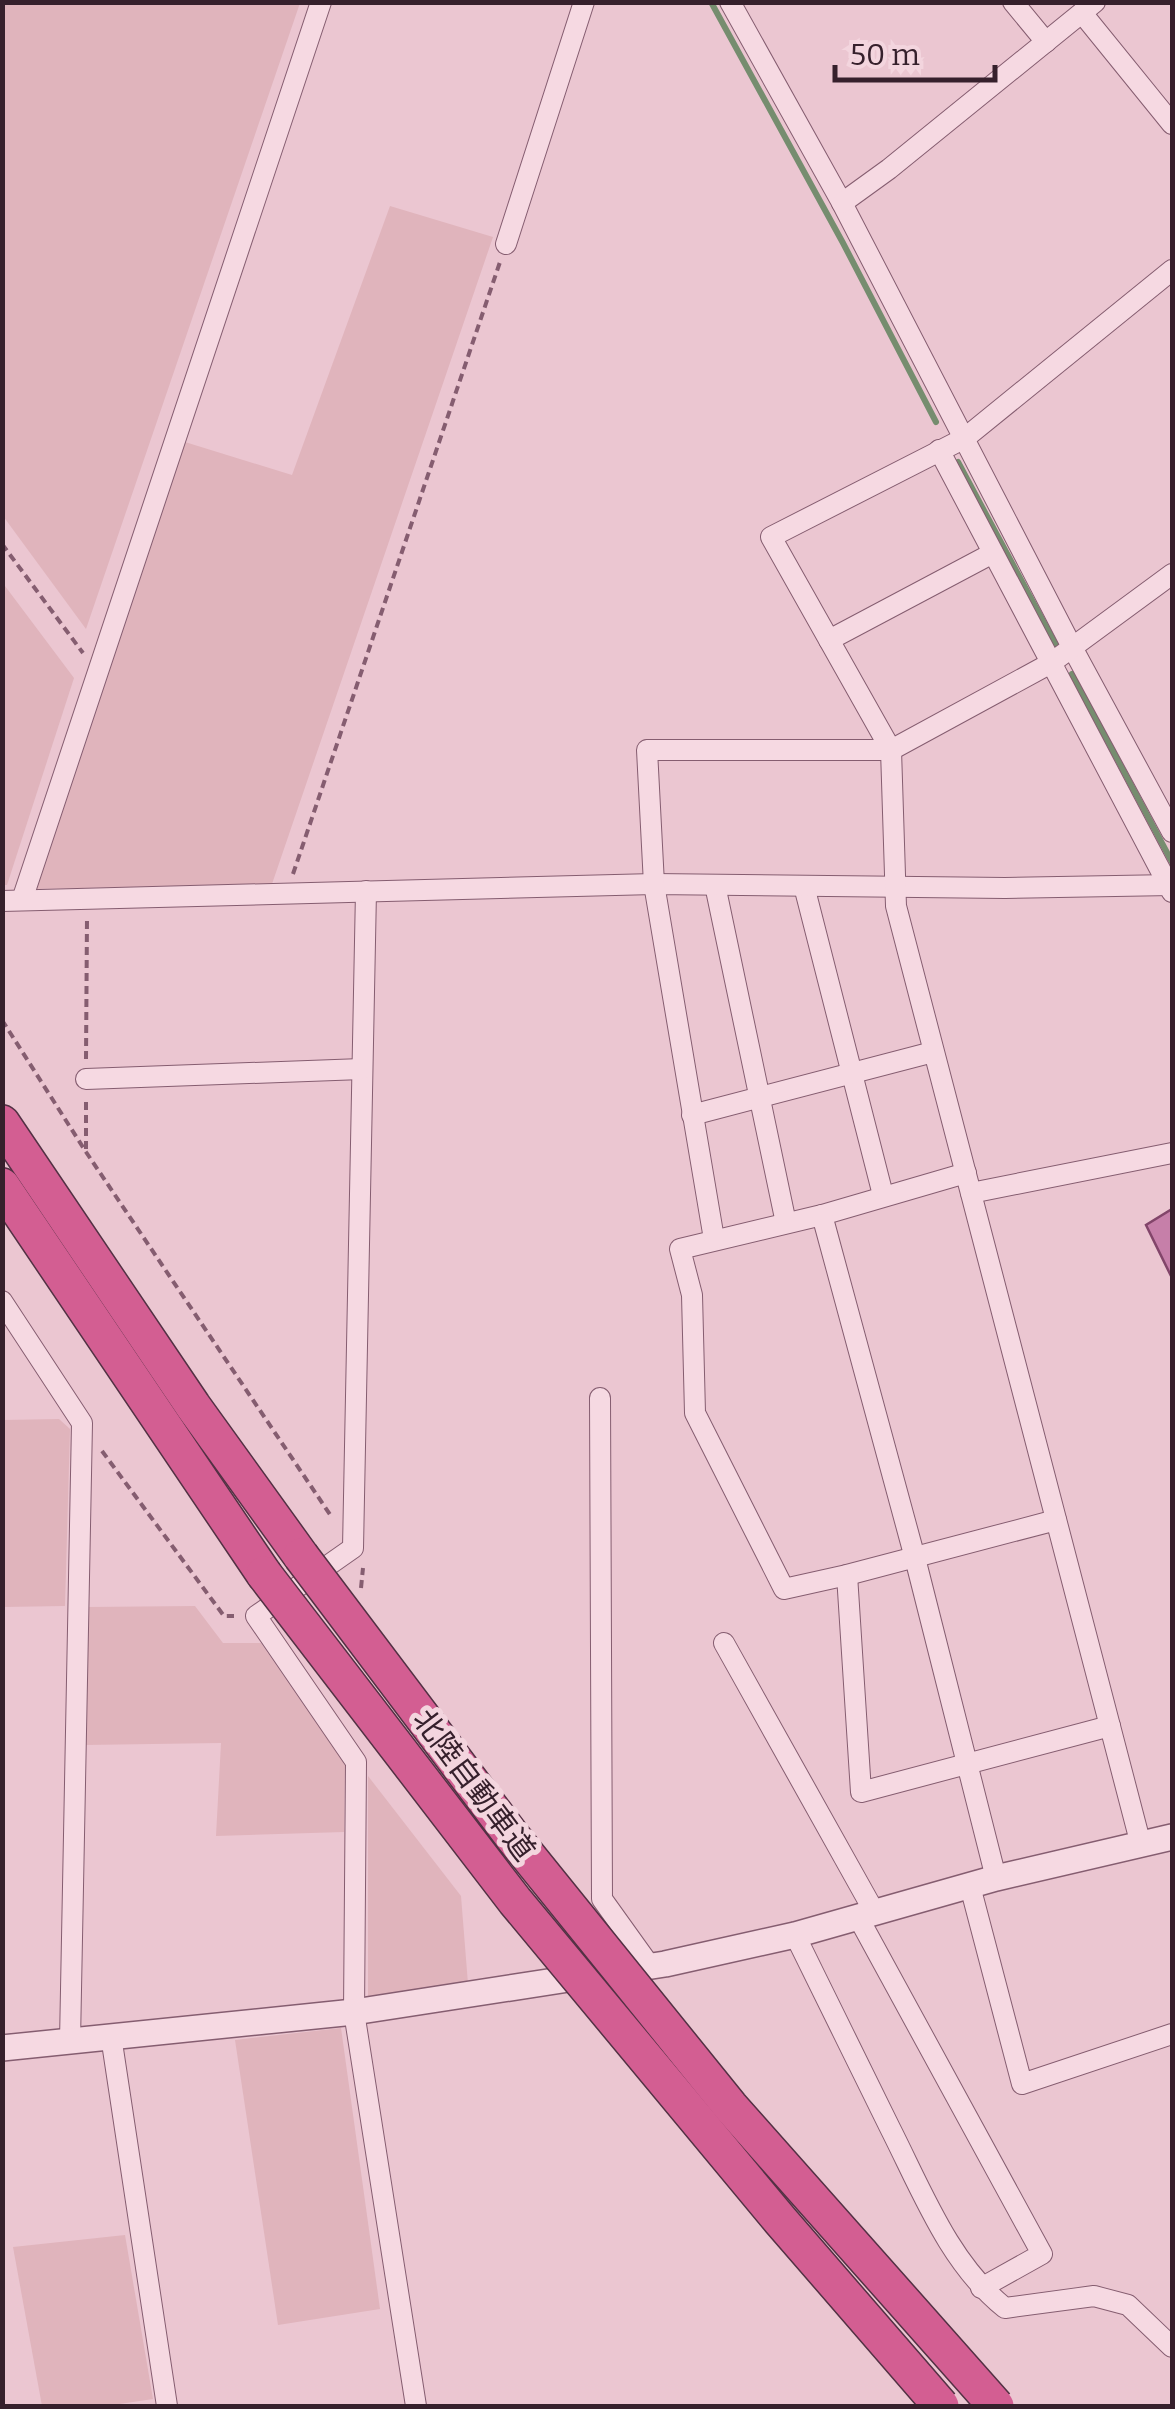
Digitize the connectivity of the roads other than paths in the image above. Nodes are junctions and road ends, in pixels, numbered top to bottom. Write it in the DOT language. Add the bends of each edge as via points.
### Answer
graph roads {
  1 [pos="321,2"];
  2 [pos="584,2"];
  3 [pos="730,2"];
  4 [pos="1013,2"];
  5 [pos="1089,8"];
  6 [pos="1046,42"];
  7 [pos="1172,124"];
  8 [pos="842,203"];
  9 [pos="506,244"];
  10 [pos="1172,270"];
  11 [pos="965,438"];
  12 [pos="938,450"];
  13 [pos="993,553"];
  14 [pos="1172,574"];
  15 [pos="829,640"];
  16 [pos="1073,650"];
  17 [pos="1051,663"];
  18 [pos="891,750"];
  19 [pos="1172,832"];
  20 [pos="654,884"];
  21 [pos="715,885"];
  22 [pos="804,886"];
  23 [pos="895,887"];
  24 [pos="1172,888"];
  25 [pos="366,892"];
  26 [pos="12,901"];
  27 [pos="933,1052"];
  28 [pos="362,1069"];
  29 [pos="851,1073"];
  30 [pos="86,1079"];
  31 [pos="759,1097"];
  32 [pos="692,1114"];
  33 [pos="2,1123"];
  34 [pos="1172,1153"];
  35 [pos="968,1183"];
  36 [pos="2,1186"];
  37 [pos="884,1196"];
  38 [pos="822,1215"];
  39 [pos="786,1223"];
  40 [pos="714,1239"];
  41 [pos="2,1301"];
  42 [pos="600,1398"];
  43 [pos="1056,1520"];
  44 [pos="915,1558"];
  45 [pos="847,1575"];
  46 [pos="724,1643"];
  47 [pos="1110,1726"];
  48 [pos="967,1766"];
  49 [pos="1172,1838"];
  50 [pos="1141,1845"];
  51 [pos="996,1878"];
  52 [pos="970,1886"];
  53 [pos="866,1915"];
  54 [pos="795,1935"];
  55 [pos="650,1966"];
  56 [pos="354,2012"];
  57 [pos="1172,2034"];
  58 [pos="112,2036"];
  59 [pos="70,2041"];
  60 [pos="2,2048"];
  61 [pos="981,2288"];
  62 [pos="1172,2347"];
  63 [pos="167,2406"];
  64 [pos="416,2406"];
  65 [pos="941,2406"];
  66 [pos="996,2406"];
  1 -- 26 [label="street" via="98,673"];
  2 -- 9 [label="street"];
  3 -- 8 [label="street"];
  4 -- 6 [label="street"];
  5 -- 6 [label="street"];
  5 -- 7 [label="street"];
  6 -- 8 [label="street"];
  8 -- 11 [label="street"];
  10 -- 11 [label="street"];
  11 -- 12 [label="street"];
  11 -- 16 [label="street"];
  12 -- 13 [label="street"];
  12 -- 15 [label="street" via="771,537"];
  13 -- 15 [label="street"];
  13 -- 17 [label="street"];
  14 -- 16 [label="street"];
  15 -- 18 [label="street"];
  16 -- 17 [label="street"];
  16 -- 19 [label="street"];
  17 -- 18 [label="street"];
  17 -- 24 [label="street"];
  18 -- 20 [label="street" via="647,750"];
  18 -- 23 [label="street"];
  20 -- 21 [label="street"];
  20 -- 25 [label="street"];
  20 -- 32 [label="street"];
  21 -- 22 [label="street"];
  21 -- 31 [label="street"];
  22 -- 23 [label="street"];
  22 -- 29 [label="street"];
  23 -- 24 [label="street"];
  23 -- 27 [label="street"];
  25 -- 26 [label="street"];
  25 -- 28 [label="street"];
  27 -- 29 [label="street"];
  27 -- 35 [label="street"];
  28 -- 30 [label="street"];
  28 -- 56 [label="street" via="358,1558 256,1616 356,1762"];
  29 -- 31 [label="street"];
  29 -- 37 [label="street"];
  31 -- 32 [label="street"];
  31 -- 39 [label="street"];
  32 -- 40 [label="street"];
  33 -- 66 [label="highway, 北陸自動車道, bridge" via="192,1406 512,1836 730,2106"];
  34 -- 35 [label="street"];
  35 -- 37 [label="street"];
  35 -- 43 [label="street"];
  36 -- 65 [label="highway, 北陸自動車道, bridge" via="264,1574 515,1901"];
  37 -- 38 [label="street"];
  38 -- 39 [label="street"];
  38 -- 44 [label="street"];
  39 -- 40 [label="street"];
  40 -- 45 [label="street" via="680,1248 692,1295 695,1413 784,1588"];
  41 -- 59 [label="street" via="82,1423"];
  42 -- 55 [label="street" via="602,1899"];
  43 -- 44 [label="street"];
  43 -- 47 [label="street"];
  44 -- 45 [label="street"];
  44 -- 48 [label="street"];
  45 -- 48 [label="street" via="862,1792"];
  46 -- 53 [label="street"];
  47 -- 48 [label="street"];
  47 -- 50 [label="street"];
  48 -- 51 [label="street"];
  49 -- 50 [label="street"];
  50 -- 51 [label="street"];
  51 -- 52 [label="street"];
  52 -- 53 [label="street"];
  52 -- 57 [label="street" via="1022,2084"];
  53 -- 54 [label="street"];
  53 -- 61 [label="street" via="1042,2254"];
  54 -- 55 [label="street"];
  54 -- 61 [label="street" via="921,2190"];
  55 -- 56 [label="street"];
  56 -- 58 [label="street"];
  56 -- 64 [label="street"];
  58 -- 59 [label="street"];
  58 -- 63 [label="street"];
  59 -- 60 [label="street"];
  61 -- 62 [label="street" via="1005,2308 1094,2296 1128,2305"];
}
